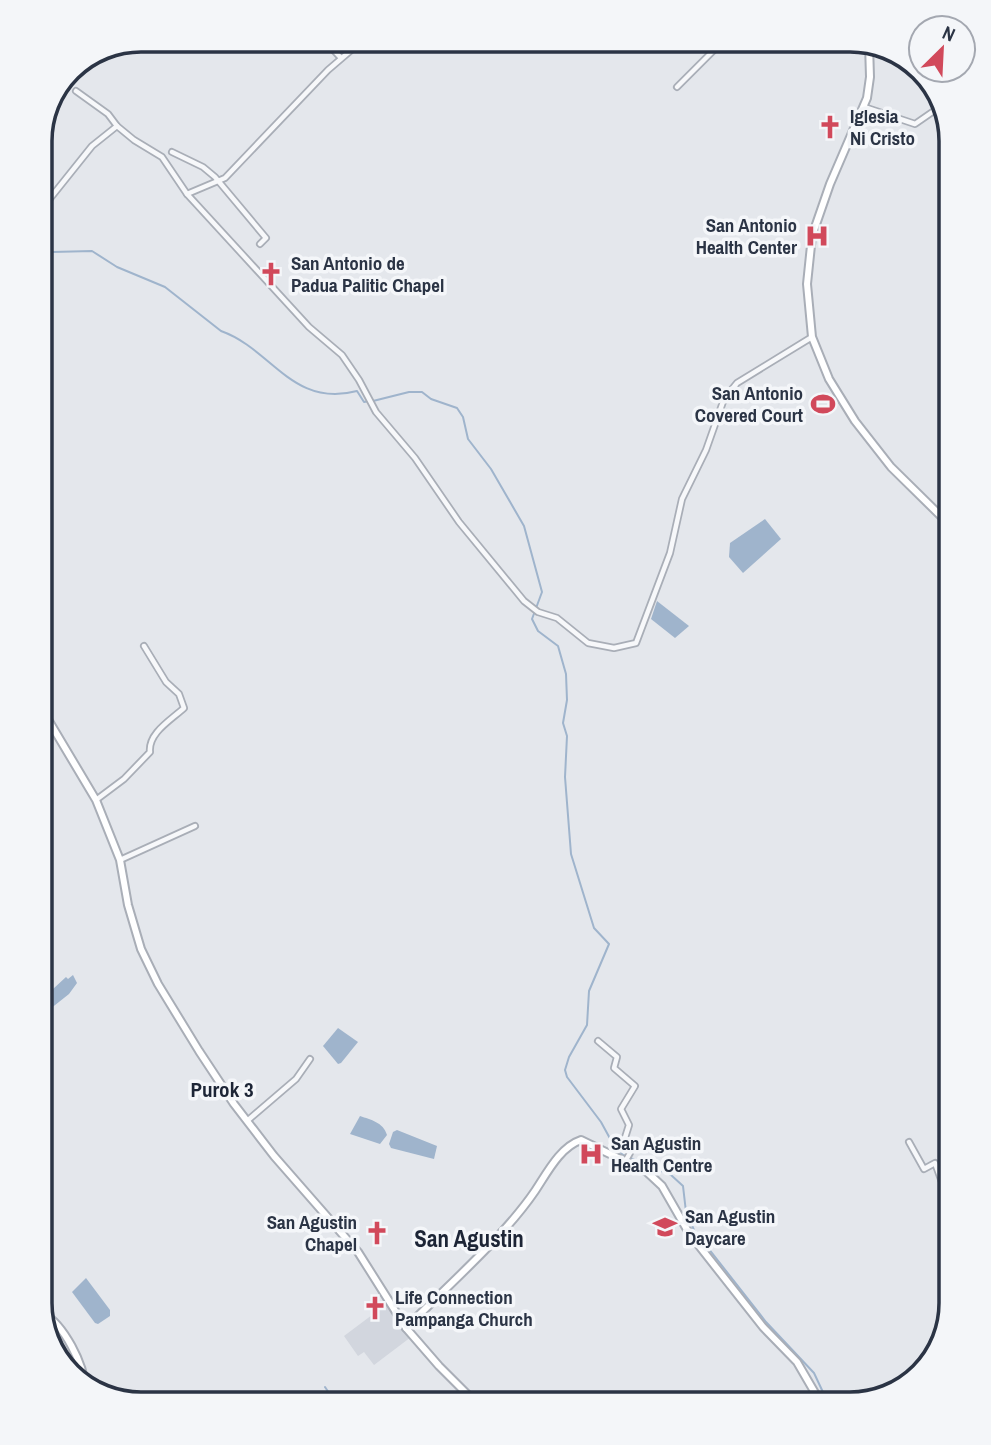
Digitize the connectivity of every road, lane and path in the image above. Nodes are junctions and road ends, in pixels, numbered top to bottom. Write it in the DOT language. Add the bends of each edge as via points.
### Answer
graph roads {
  1 [pos="336,52"];
  2 [pos="348,52"];
  3 [pos="710,53"];
  4 [pos="869,55"];
  5 [pos="341,58"];
  6 [pos="677,87"];
  7 [pos="76,91"];
  8 [pos="864,107"];
  9 [pos="933,111"];
  10 [pos="117,126"];
  11 [pos="172,152"];
  12 [pos="219,182"];
  13 [pos="187,194"];
  14 [pos="53,195"];
  15 [pos="260,244"];
  16 [pos="812,337"];
  17 [pos="939,514"];
  18 [pos="144,646"];
  19 [pos="52,727"];
  20 [pos="96,800"];
  21 [pos="195,825"];
  22 [pos="120,860"];
  23 [pos="598,1041"];
  24 [pos="310,1059"];
  25 [pos="247,1121"];
  26 [pos="909,1142"];
  27 [pos="628,1157"];
  28 [pos="939,1174"];
  29 [pos="54,1321"];
  30 [pos="406,1328"];
  31 [pos="81,1369"];
  32 [pos="465,1392"];
  33 [pos="814,1392"];
  1 -- 5 [label="street"];
  2 -- 5 [label="street"];
  3 -- 6 [label="street"];
  4 -- 8 [label="street"];
  5 -- 12 [label="street"];
  7 -- 10 [label="street"];
  8 -- 9 [label="street" via="915,124"];
  8 -- 16 [label="street" via="812,236 807,284"];
  10 -- 13 [label="street" via="162,157"];
  10 -- 14 [label="street" via="92,146"];
  11 -- 12 [label="street" via="203,167"];
  12 -- 13 [label="street"];
  12 -- 15 [label="street" via="266,238"];
  13 -- 16 [label="street" via="309,327 342,355 376,412 531,608 557,618 588,643 614,648 636,643 670,552 682,499 724,399 737,383"];
  16 -- 17 [label="street" via="829,379 855,421 891,467"];
  18 -- 20 [label="street" via="184,708 154,735 143,762"];
  19 -- 20 [label="street"];
  20 -- 22 [label="street"];
  21 -- 22 [label="street"];
  22 -- 25 [label="street" via="141,949 158,984"];
  23 -- 27 [label="street" via="617,1056 614,1068 635,1086 621,1109 629,1125 623,1144"];
  24 -- 25 [label="street" via="296,1079"];
  25 -- 30 [label="street" via="358,1252"];
  26 -- 28 [label="street" via="924,1168 935,1163"];
  27 -- 30 [label="street" via="577,1141 551,1166 525,1205"];
  27 -- 33 [label="street" via="662,1186 689,1233 797,1362"];
  29 -- 31 [label="street"];
  30 -- 32 [label="street"];
}
